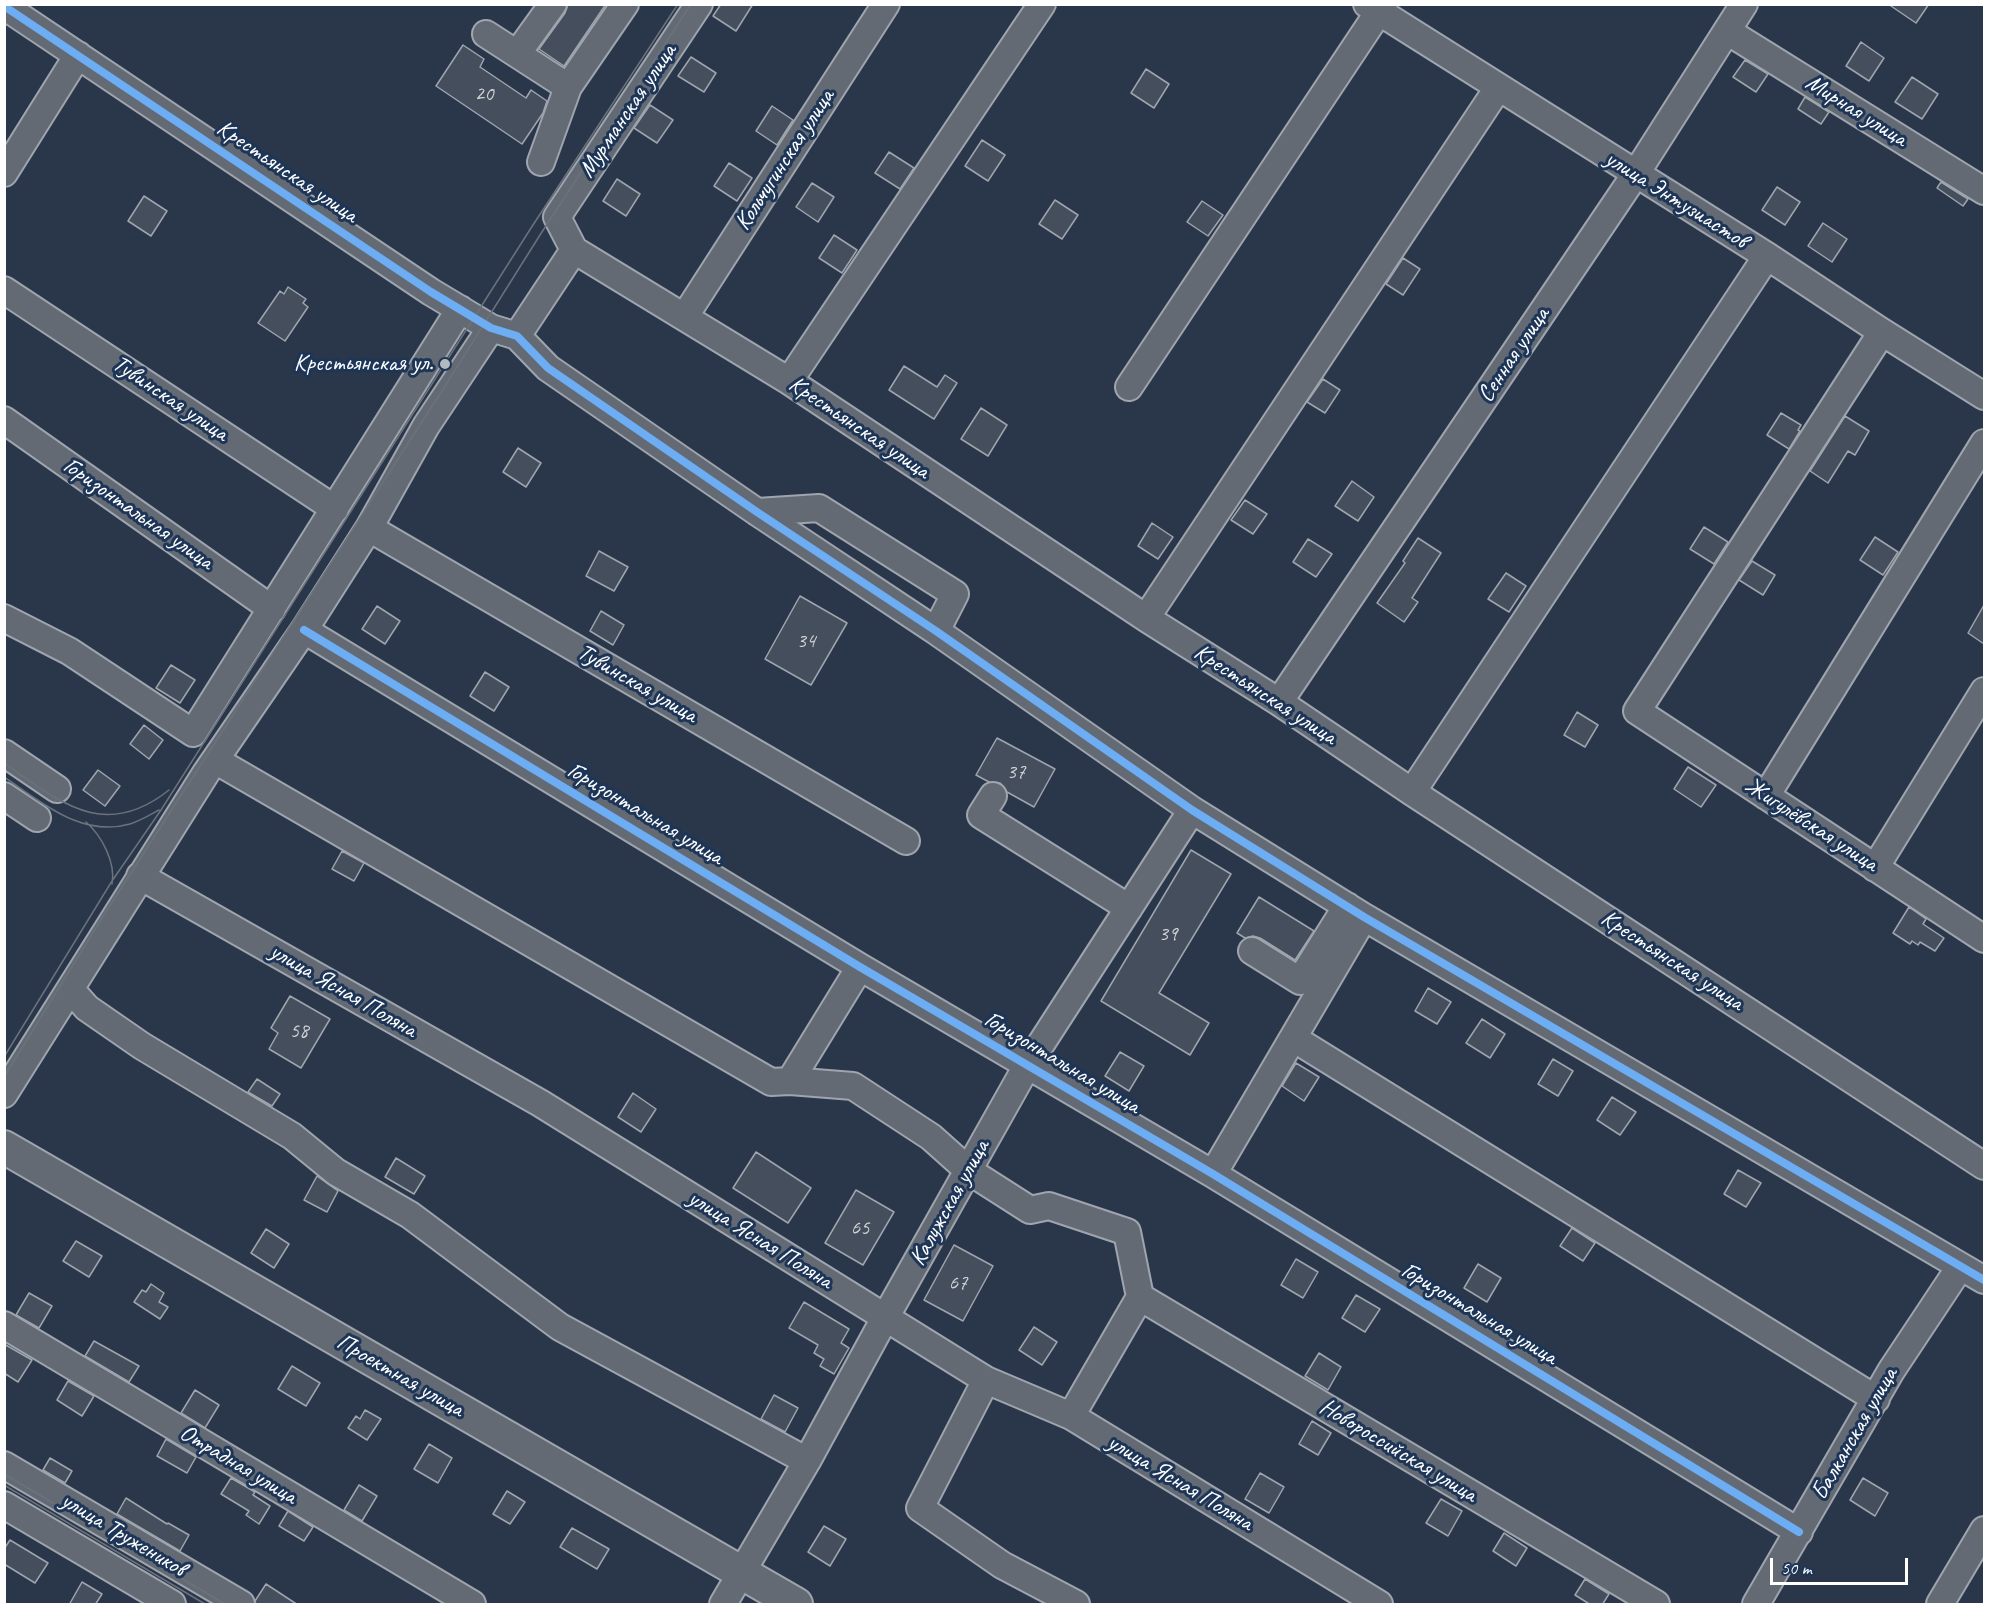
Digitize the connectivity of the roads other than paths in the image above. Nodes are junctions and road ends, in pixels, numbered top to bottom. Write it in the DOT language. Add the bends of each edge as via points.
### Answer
graph roads {
  1 [pos="553,4"];
  2 [pos="626,4"];
  3 [pos="699,4"];
  4 [pos="886,4"];
  5 [pos="1042,4"];
  6 [pos="1744,4"];
  7 [pos="4,6"];
  8 [pos="1377,7"];
  9 [pos="1727,31"];
  10 [pos="486,34"];
  11 [pos="517,54"];
  12 [pos="78,55"];
  13 [pos="568,87"];
  14 [pos="1498,88"];
  15 [pos="541,162"];
  16 [pos="4,173"];
  17 [pos="1635,175"];
  18 [pos="1984,191"];
  19 [pos="574,250"];
  20 [pos="1767,256"];
  21 [pos="4,290"];
  22 [pos="460,309"];
  23 [pos="685,316"];
  24 [pos="491,328"];
  25 [pos="1882,332"];
  26 [pos="517,336"];
  27 [pos="789,381"];
  28 [pos="1129,387"];
  29 [pos="1984,396"];
  30 [pos="4,420"];
  31 [pos="1984,443"];
  32 [pos="335,509"];
  33 [pos="757,512"];
  34 [pos="369,528"];
  35 [pos="272,609"];
  36 [pos="4,618"];
  37 [pos="1146,618"];
  38 [pos="304,630"];
  39 [pos="936,631"];
  40 [pos="1984,691"];
  41 [pos="1279,702"];
  42 [pos="4,753"];
  43 [pos="215,760"];
  44 [pos="57,789"];
  45 [pos="1412,792"];
  46 [pos="4,796"];
  47 [pos="993,796"];
  48 [pos="1766,796"];
  49 [pos="1192,810"];
  50 [pos="37,818"];
  51 [pos="906,841"];
  52 [pos="1875,868"];
  53 [pos="140,876"];
  54 [pos="1129,908"];
  55 [pos="1355,912"];
  56 [pos="1984,939"];
  57 [pos="1252,951"];
  58 [pos="860,967"];
  59 [pos="71,990"];
  60 [pos="1293,1038"];
  61 [pos="1028,1064"];
  62 [pos="790,1081"];
  63 [pos="4,1094"];
  64 [pos="4,1147"];
  65 [pos="1984,1166"];
  66 [pos="969,1171"];
  67 [pos="1213,1174"];
  68 [pos="1960,1267"];
  69 [pos="1984,1280"];
  70 [pos="1140,1297"];
  71 [pos="885,1318"];
  72 [pos="4,1325"];
  73 [pos="986,1380"];
  74 [pos="1876,1399"];
  75 [pos="1071,1416"];
  76 [pos="807,1461"];
  77 [pos="4,1465"];
  78 [pos="4,1505"];
  79 [pos="1984,1530"];
  80 [pos="1799,1532"];
  81 [pos="741,1573"];
  82 [pos="172,1605"];
  83 [pos="241,1605"];
  84 [pos="472,1605"];
  85 [pos="723,1605"];
  86 [pos="796,1605"];
  87 [pos="1076,1605"];
  88 [pos="1379,1605"];
  89 [pos="1656,1605"];
  90 [pos="1756,1605"];
  91 [pos="1940,1605"];
  1 -- 11 [label="street"];
  2 -- 13 [label="street"];
  3 -- 19 [label="street, Мурманская улица" via="557,217"];
  4 -- 23 [label="street, Кольчугинская улица"];
  5 -- 27 [label="street"];
  6 -- 9 [label="street, Сенная улица"];
  7 -- 12 [label="street, Крестьянская улица"];
  8 -- 14 [label="street, улица Энтузиастов"];
  8 -- 28 [label="street"];
  9 -- 17 [label="street, Сенная улица"];
  9 -- 18 [label="street, Мирная улица"];
  10 -- 11 [label="street"];
  11 -- 13 [label="street"];
  12 -- 16 [label="street"];
  12 -- 22 [label="street, Крестьянская улица"];
  13 -- 15 [label="street"];
  14 -- 17 [label="street, улица Энтузиастов"];
  14 -- 37 [label="street"];
  17 -- 20 [label="street, улица Энтузиастов"];
  17 -- 41 [label="street, Сенная улица"];
  19 -- 23 [label="street, Крестьянская улица"];
  19 -- 26 [label="street"];
  20 -- 25 [label="street, улица Энтузиастов"];
  20 -- 45 [label="street"];
  21 -- 32 [label="street, Тувинская улица"];
  22 -- 24 [label="street, Крестьянская улица"];
  22 -- 32 [label="street"];
  23 -- 27 [label="street, Крестьянская улица"];
  24 -- 26 [label="street, Крестьянская улица"];
  24 -- 34 [label="street" via="426,426"];
  25 -- 29 [label="street, улица Энтузиастов"];
  25 -- 48 [label="street, Жигулёвская улица" via="1637,711"];
  26 -- 33 [label="street, Крестьянская улица" via="548,368"];
  27 -- 37 [label="street, Крестьянская улица"];
  30 -- 35 [label="street, Горизонтальная улица"];
  31 -- 48 [label="street"];
  32 -- 35 [label="street"];
  33 -- 39 [label="street, Крестьянская улица"];
  33 -- 39 [label="street" via="819,508 955,594"];
  34 -- 38 [label="street"];
  34 -- 51 [label="street, Тувинская улица"];
  35 -- 36 [label="street" via="193,733 69,651"];
  37 -- 41 [label="street, Крестьянская улица"];
  38 -- 43 [label="street"];
  38 -- 58 [label="street, Горизонтальная улица"];
  39 -- 49 [label="street, Крестьянская улица"];
  40 -- 52 [label="street"];
  41 -- 45 [label="street, Крестьянская улица"];
  42 -- 44 [label="street"];
  43 -- 53 [label="street"];
  43 -- 62 [label="street" via="771,1082"];
  45 -- 65 [label="street, Крестьянская улица"];
  46 -- 50 [label="street"];
  47 -- 54 [label="street" via="981,815"];
  48 -- 52 [label="street, Жигулёвская улица"];
  49 -- 54 [label="street, Калужская улица"];
  49 -- 55 [label="street, Крестьянская улица"];
  52 -- 56 [label="street, Жигулёвская улица"];
  53 -- 59 [label="street"];
  53 -- 71 [label="street, улица Ясная Поляна" via="540,1103"];
  54 -- 61 [label="street, Калужская улица"];
  55 -- 57 [label="street" via="1300,981"];
  55 -- 60 [label="street"];
  55 -- 68 [label="street, Крестьянская улица"];
  58 -- 61 [label="street, Горизонтальная улица"];
  58 -- 62 [label="street"];
  59 -- 63 [label="street"];
  59 -- 76 [label="street" via="87,1008 142,1046 292,1136 336,1172 410,1215 560,1327"];
  60 -- 67 [label="street"];
  60 -- 74 [label="street"];
  61 -- 66 [label="street, Калужская улица"];
  61 -- 67 [label="street, Горизонтальная улица"];
  62 -- 66 [label="street" via="853,1086 931,1137"];
  64 -- 81 [label="main road, Проектная улица"];
  66 -- 70 [label="street" via="1030,1210 1049,1206 1127,1232"];
  66 -- 71 [label="street, Калужская улица"];
  67 -- 80 [label="street, Горизонтальная улица"];
  68 -- 69 [label="street, Крестьянская улица"];
  68 -- 74 [label="street, Балканская улица"];
  70 -- 75 [label="street"];
  70 -- 89 [label="street, Новороссийская улица"];
  71 -- 73 [label="street, улица Ясная Поляна"];
  71 -- 76 [label="street, Калужская улица"];
  72 -- 84 [label="street, Отрадная улица"];
  73 -- 75 [label="street, улица Ясная Поляна"];
  73 -- 87 [label="street" via="920,1508 1002,1565"];
  74 -- 80 [label="street, Балканская улица"];
  75 -- 88 [label="street, улица Ясная Поляна"];
  76 -- 81 [label="street, Калужская улица"];
  77 -- 83 [label="street, улица Тружеников"];
  78 -- 82 [label="street, улица Тружеников"];
  79 -- 91 [label="street"];
  80 -- 90 [label="street, Балканская улица"];
  81 -- 85 [label="street, Калужская улица"];
  81 -- 86 [label="main road, Проектная улица"];
}
